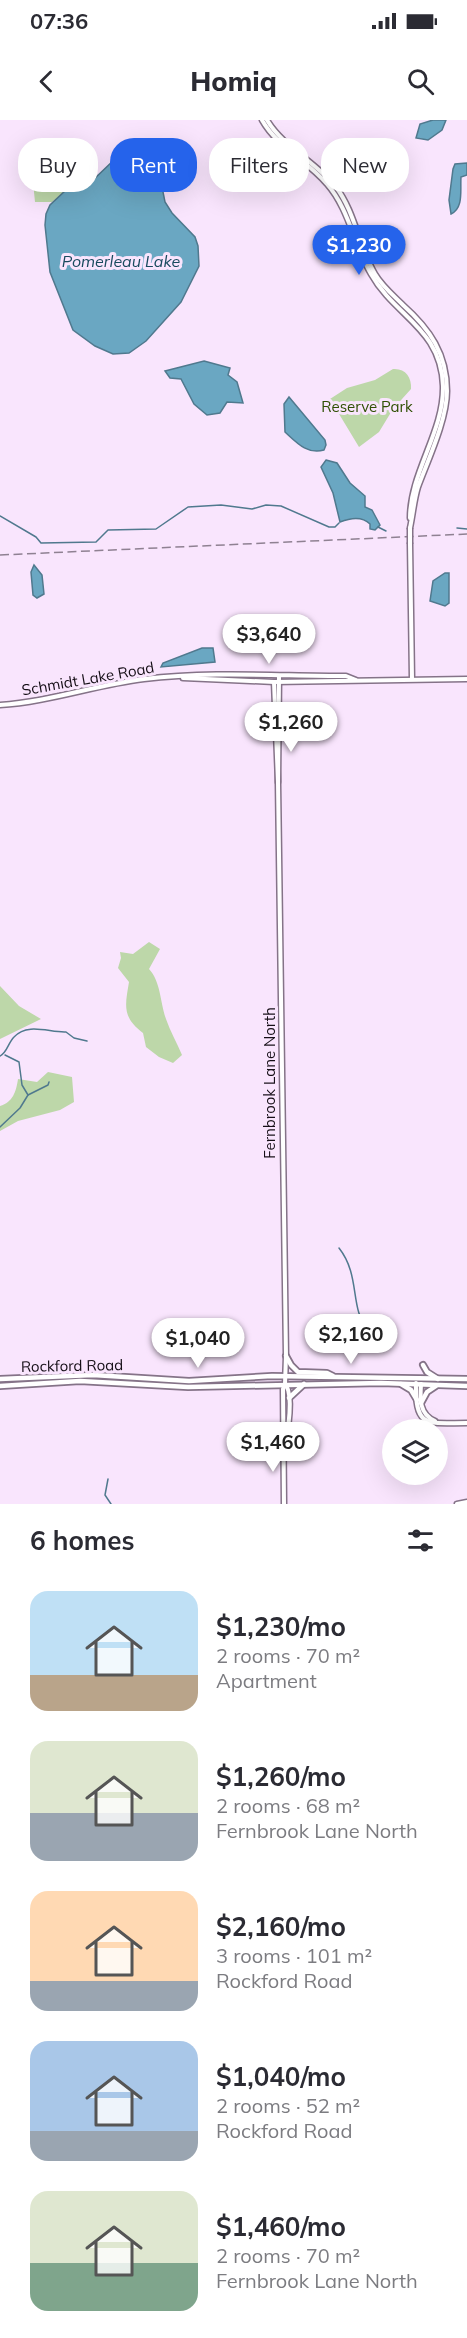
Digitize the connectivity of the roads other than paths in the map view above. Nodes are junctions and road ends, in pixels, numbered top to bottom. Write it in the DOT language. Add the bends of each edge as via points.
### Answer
graph roads {
  1 [pos="262,120"];
  2 [pos="267,120"];
  3 [pos="410,528"];
  4 [pos="277,676"];
  5 [pos="180,677"];
  6 [pos="412,679"];
  7 [pos="467,679"];
  8 [pos="356,680"];
  9 [pos="277,682"];
  10 [pos="0,705"];
  11 [pos="286,1356"];
  12 [pos="423,1365"];
  13 [pos="285,1377"];
  14 [pos="336,1377"];
  15 [pos="0,1379"];
  16 [pos="467,1379"];
  17 [pos="419,1381"];
  18 [pos="438,1382"];
  19 [pos="285,1383"];
  20 [pos="305,1383"];
  21 [pos="398,1383"];
  22 [pos="0,1386"];
  23 [pos="467,1386"];
  24 [pos="289,1398"];
  25 [pos="419,1402"];
  26 [pos="467,1423"];
  27 [pos="284,1443"];
  28 [pos="467,1502"];
  29 [pos="284,1504"];
  30 [pos="458,1504"];
  1 -- 3 [label="street" via="275,138 332,189 372,277 422,329 438,356 442,399 411,498"];
  2 -- 3 [label="street" via="336,187 375,274 427,328 441,355 447,400 416,496"];
  3 -- 6 [label="street, bridge"];
  4 -- 5 [label="street, Schmidt Lake Road"];
  4 -- 8 [label="street, Schmidt Lake Road" via="346,676"];
  4 -- 9 [label="street, Fernbrook Lane North"];
  5 -- 9 [label="street, Schmidt Lake Road"];
  5 -- 10 [label="street, Schmidt Lake Road" via="124,682 45,700"];
  6 -- 7 [label="street, Schmidt Lake Road"];
  6 -- 8 [label="street, Schmidt Lake Road"];
  8 -- 9 [label="street, Schmidt Lake Road"];
  9 -- 11 [label="street, Fernbrook Lane North"];
  11 -- 13 [label="street, Fernbrook Lane North"];
  11 -- 14 [label="main road" via="298,1372"];
  12 -- 18 [label="main road"];
  13 -- 14 [label="main road, Rockford Road"];
  13 -- 15 [label="main road, Rockford Road" via="189,1381 93,1375"];
  13 -- 19 [label="street, Fernbrook Lane North"];
  14 -- 17 [label="main road, Rockford Road"];
  16 -- 18 [label="main road, Rockford Road"];
  17 -- 18 [label="main road, Rockford Road"];
  17 -- 21 [label="main road, Rockford Road"];
  17 -- 25 [label="street"];
  18 -- 23 [label="main road, Rockford Road"];
  18 -- 25 [label="main road"];
  19 -- 20 [label="main road, Rockford Road"];
  19 -- 22 [label="main road, Rockford Road" via="188,1387 80,1381"];
  19 -- 24 [label="street, Fernbrook Lane North"];
  19 -- 27 [label="street, Fernbrook Lane North"];
  20 -- 21 [label="main road, Rockford Road"];
  20 -- 24 [label="main road"];
  21 -- 25 [label="main road" via="411,1390"];
  24 -- 27 [label="street, Fernbrook Lane North"];
  25 -- 26 [label="street" via="418,1412 431,1423"];
  27 -- 29 [label="street, Fernbrook Lane North"];
  28 -- 30 [label="street"];
}
